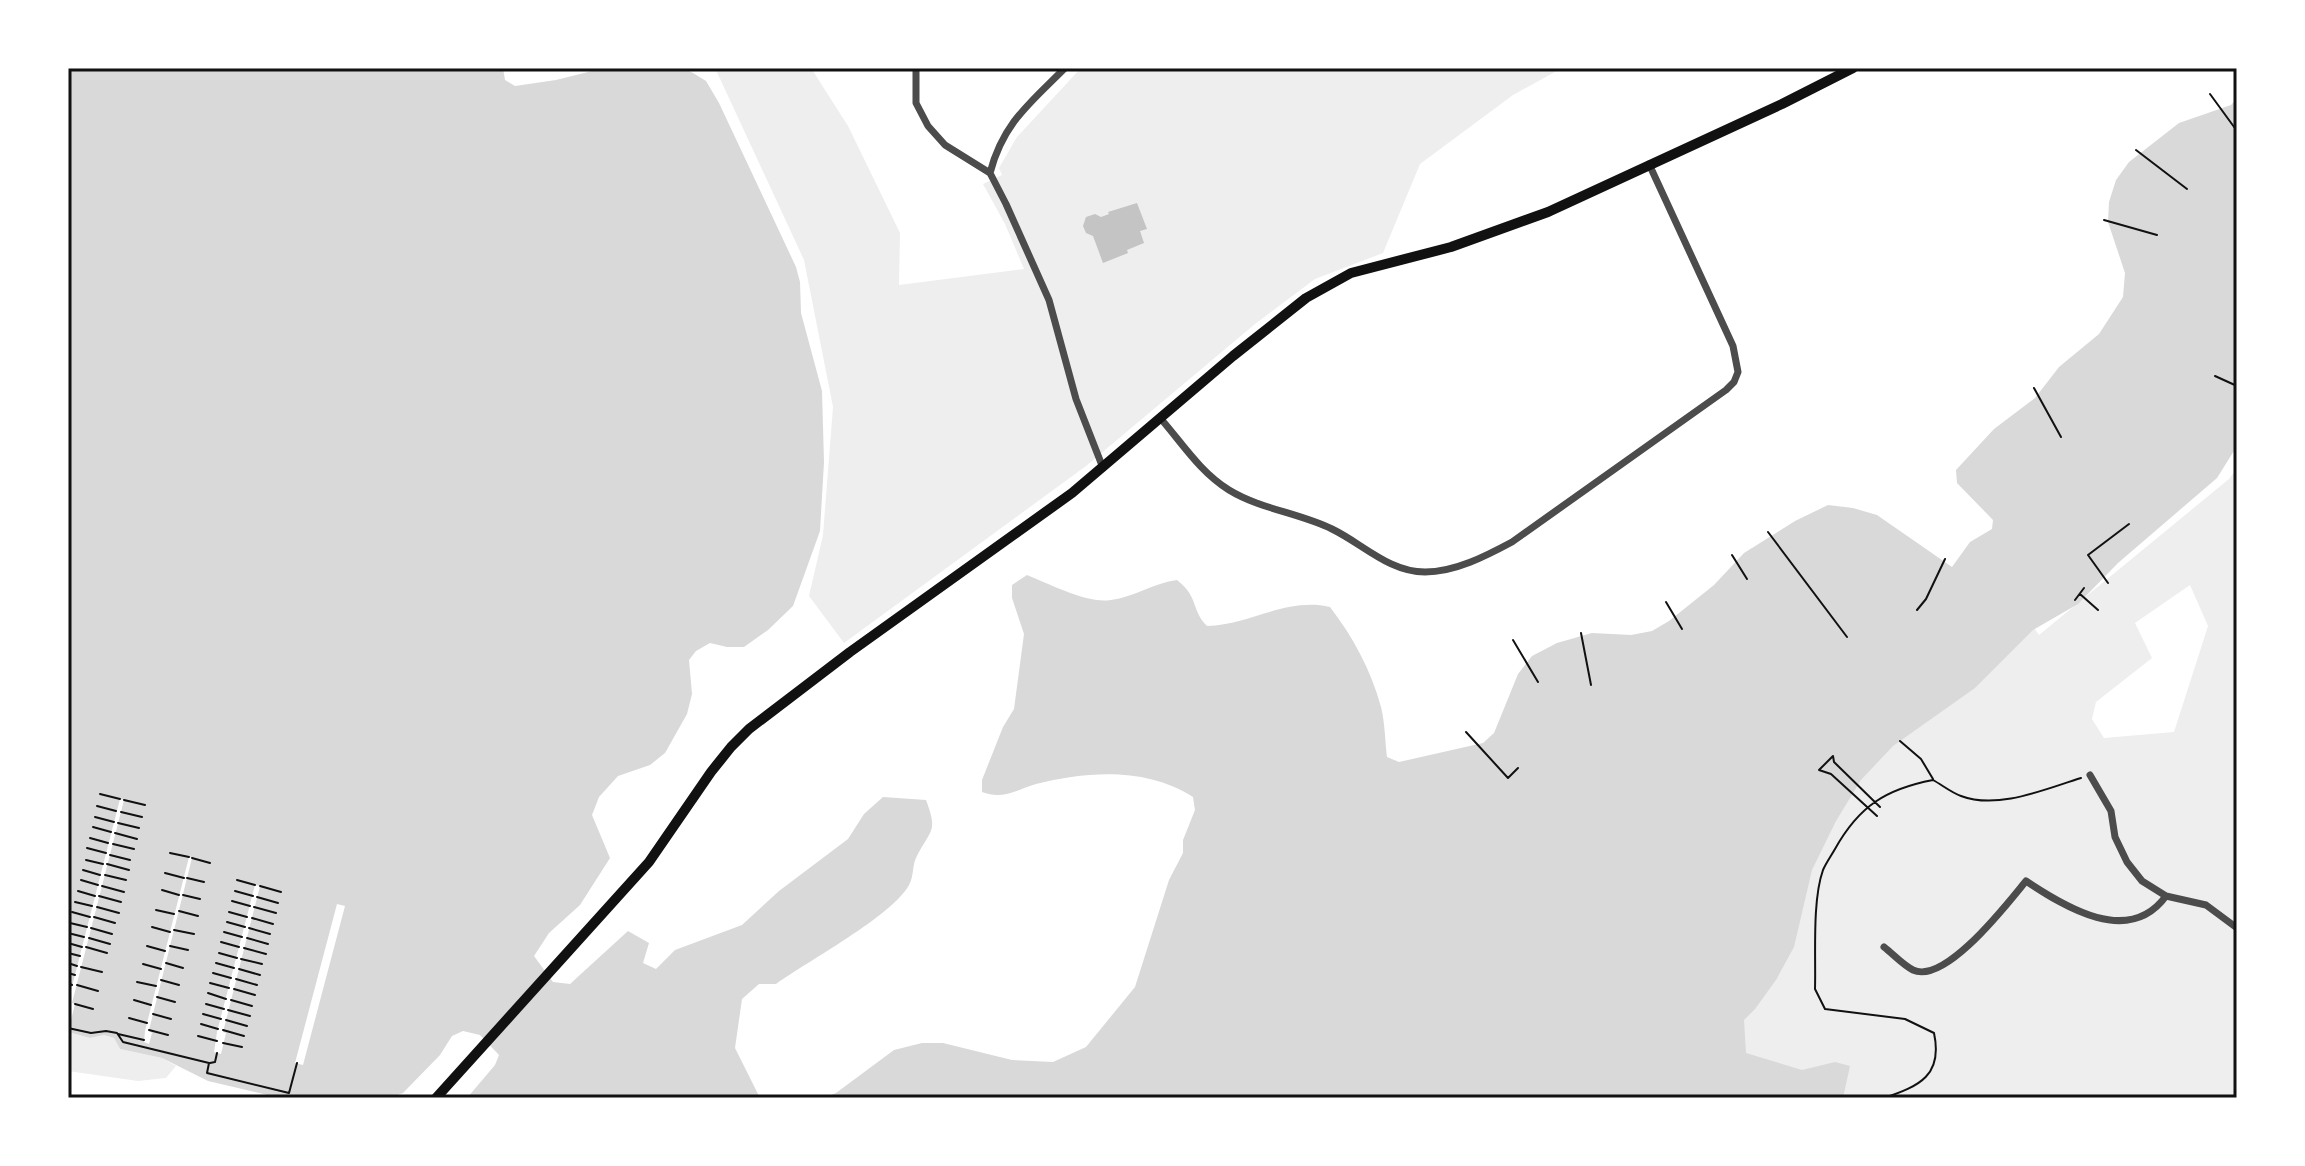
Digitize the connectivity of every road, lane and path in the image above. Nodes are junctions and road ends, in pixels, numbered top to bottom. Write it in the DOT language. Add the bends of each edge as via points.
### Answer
graph roads {
  1 [pos="916,68"];
  2 [pos="1065,68"];
  3 [pos="1853,68"];
  4 [pos="2210,94"];
  5 [pos="2237,131"];
  6 [pos="2136,150"];
  7 [pos="1649,164"];
  8 [pos="990,173"];
  9 [pos="2187,189"];
  10 [pos="2104,220"];
  11 [pos="2157,235"];
  12 [pos="2215,376"];
  13 [pos="2237,386"];
  14 [pos="2034,388"];
  15 [pos="1161,419"];
  16 [pos="2061,437"];
  17 [pos="1103,468"];
  18 [pos="2129,524"];
  19 [pos="1768,532"];
  20 [pos="1732,555"];
  21 [pos="1945,559"];
  22 [pos="1747,579"];
  23 [pos="2108,583"];
  24 [pos="2084,588"];
  25 [pos="2080,594"];
  26 [pos="2075,600"];
  27 [pos="1666,602"];
  28 [pos="1917,610"];
  29 [pos="2098,610"];
  30 [pos="1682,629"];
  31 [pos="1581,633"];
  32 [pos="1847,637"];
  33 [pos="1513,640"];
  34 [pos="1538,682"];
  35 [pos="1591,685"];
  36 [pos="1466,732"];
  37 [pos="1900,741"];
  38 [pos="1518,768"];
  39 [pos="2090,775"];
  40 [pos="1933,780"];
  41 [pos="100,794"];
  42 [pos="145,805"];
  43 [pos="97,806"];
  44 [pos="1880,807"];
  45 [pos="1877,816"];
  46 [pos="95,817"];
  47 [pos="142,817"];
  48 [pos="93,827"];
  49 [pos="139,828"];
  50 [pos="90,838"];
  51 [pos="137,839"];
  52 [pos="87,848"];
  53 [pos="134,849"];
  54 [pos="170,853"];
  55 [pos="86,860"];
  56 [pos="130,860"];
  57 [pos="210,863"];
  58 [pos="83,870"];
  59 [pos="129,870"];
  60 [pos="165,873"];
  61 [pos="81,880"];
  62 [pos="126,880"];
  63 [pos="237,880"];
  64 [pos="204,882"];
  65 [pos="162,890"];
  66 [pos="78,891"];
  67 [pos="235,891"];
  68 [pos="124,892"];
  69 [pos="281,892"];
  70 [pos="2166,896"];
  71 [pos="200,899"];
  72 [pos="232,901"];
  73 [pos="75,902"];
  74 [pos="121,902"];
  75 [pos="278,903"];
  76 [pos="156,910"];
  77 [pos="179,911"];
  78 [pos="72,912"];
  79 [pos="229,912"];
  80 [pos="119,913"];
  81 [pos="276,913"];
  82 [pos="174,914"];
  83 [pos="198,916"];
  84 [pos="227,922"];
  85 [pos="70,923"];
  86 [pos="115,923"];
  87 [pos="273,924"];
  88 [pos="152,927"];
  89 [pos="2237,928"];
  90 [pos="174,930"];
  91 [pos="170,932"];
  92 [pos="224,932"];
  93 [pos="68,933"];
  94 [pos="112,934"];
  95 [pos="194,934"];
  96 [pos="270,934"];
  97 [pos="221,942"];
  98 [pos="68,943"];
  99 [pos="110,944"];
  100 [pos="268,944"];
  101 [pos="147,946"];
  102 [pos="170,946"];
  103 [pos="239,947"];
  104 [pos="1884,947"];
  105 [pos="244,948"];
  106 [pos="188,950"];
  107 [pos="165,951"];
  108 [pos="68,953"];
  109 [pos="107,953"];
  110 [pos="219,953"];
  111 [pos="266,954"];
  112 [pos="80,956"];
  113 [pos="237,958"];
  114 [pos="241,959"];
  115 [pos="68,963"];
  116 [pos="166,963"];
  117 [pos="216,963"];
  118 [pos="143,964"];
  119 [pos="262,964"];
  120 [pos="183,968"];
  121 [pos="161,969"];
  122 [pos="102,972"];
  123 [pos="68,973"];
  124 [pos="213,973"];
  125 [pos="75,975"];
  126 [pos="260,975"];
  127 [pos="231,978"];
  128 [pos="236,979"];
  129 [pos="161,980"];
  130 [pos="137,982"];
  131 [pos="210,983"];
  132 [pos="72,984"];
  133 [pos="179,985"];
  134 [pos="257,985"];
  135 [pos="156,986"];
  136 [pos="229,988"];
  137 [pos="234,989"];
  138 [pos="98,991"];
  139 [pos="208,993"];
  140 [pos="255,995"];
  141 [pos="157,997"];
  142 [pos="226,999"];
  143 [pos="134,1000"];
  144 [pos="231,1000"];
  145 [pos="175,1002"];
  146 [pos="75,1004"];
  147 [pos="206,1004"];
  148 [pos="151,1005"];
  149 [pos="252,1006"];
  150 [pos="93,1009"];
  151 [pos="224,1009"];
  152 [pos="228,1010"];
  153 [pos="153,1014"];
  154 [pos="203,1014"];
  155 [pos="250,1016"];
  156 [pos="129,1018"];
  157 [pos="171,1019"];
  158 [pos="221,1019"];
  159 [pos="226,1020"];
  160 [pos="147,1023"];
  161 [pos="201,1024"];
  162 [pos="247,1026"];
  163 [pos="68,1028"];
  164 [pos="218,1029"];
  165 [pos="149,1030"];
  166 [pos="223,1030"];
  167 [pos="117,1033"];
  168 [pos="168,1035"];
  169 [pos="198,1036"];
  170 [pos="244,1036"];
  171 [pos="144,1040"];
  172 [pos="217,1041"];
  173 [pos="223,1043"];
  174 [pos="242,1047"];
  175 [pos="217,1053"];
  176 [pos="209,1063"];
  177 [pos="297,1063"];
  178 [pos="436,1098"];
  179 [pos="1884,1098"];
  1 -- 8 [label="street" via="916,103 928,126 945,145"];
  2 -- 8 [label="street" via="1010,125"];
  3 -- 7 [label="main road"];
  4 -- 5 [label="path"];
  6 -- 9 [label="path"];
  7 -- 15 [label="main road" via="1501,230 1328,284 1285,313"];
  7 -- 15 [label="street" via="1733,346 1738,372 1726,390 1512,542 1452,568 1427,573 1399,568 1330,528 1227,489"];
  8 -- 17 [label="street" via="1049,300 1076,399"];
  10 -- 11 [label="path"];
  12 -- 13 [label="path"];
  14 -- 16 [label="path"];
  15 -- 17 [label="main road"];
  17 -- 178 [label="main road" via="749,729 711,772 649,862"];
  18 -- 23 [label="path" via="2088,555"];
  19 -- 32 [label="path"];
  20 -- 22 [label="path"];
  21 -- 28 [label="path"];
  24 -- 25 [label="path"];
  25 -- 26 [label="path"];
  25 -- 29 [label="path"];
  27 -- 30 [label="path"];
  31 -- 35 [label="path"];
  33 -- 34 [label="path"];
  36 -- 38 [label="path" via="1508,778"];
  37 -- 40 [label="path" via="1921,759"];
  39 -- 40 [label="path" via="1991,801 1962,797"];
  39 -- 70 [label="street" via="2111,811 2127,862 2142,881"];
  40 -- 179 [label="path" via="1884,794 1862,811 1823,870 1818,895 1815,989 1825,1009 1905,1019 1934,1033 1938,1051 1932,1071"];
  41 -- 42 [label="path"];
  43 -- 47 [label="path"];
  44 -- 45 [label="path" via="1833,756 1819,770 1831,774"];
  46 -- 49 [label="path"];
  48 -- 51 [label="path"];
  50 -- 53 [label="path"];
  52 -- 56 [label="path"];
  54 -- 57 [label="path"];
  55 -- 59 [label="path"];
  58 -- 62 [label="path"];
  60 -- 64 [label="path"];
  61 -- 68 [label="path"];
  63 -- 69 [label="path"];
  65 -- 71 [label="path"];
  66 -- 74 [label="path"];
  67 -- 75 [label="path"];
  70 -- 89 [label="street" via="2206,905"];
  70 -- 104 [label="street" via="2143,917 2115,920 2071,909 2026,881 1953,959 1936,970 1914,970"];
  72 -- 81 [label="path"];
  73 -- 80 [label="path"];
  76 -- 82 [label="path"];
  77 -- 83 [label="path"];
  78 -- 86 [label="path"];
  79 -- 87 [label="path"];
  84 -- 96 [label="path"];
  85 -- 94 [label="path"];
  88 -- 91 [label="path"];
  90 -- 95 [label="path"];
  92 -- 100 [label="path"];
  93 -- 99 [label="path"];
  97 -- 103 [label="path"];
  98 -- 109 [label="path"];
  101 -- 107 [label="path"];
  102 -- 106 [label="path"];
  105 -- 111 [label="path"];
  108 -- 112 [label="path"];
  110 -- 113 [label="path"];
  114 -- 119 [label="path"];
  115 -- 122 [label="path"];
  116 -- 120 [label="path"];
  117 -- 126 [label="path"];
  118 -- 121 [label="path"];
  123 -- 125 [label="path"];
  124 -- 127 [label="path"];
  128 -- 134 [label="path"];
  129 -- 133 [label="path"];
  130 -- 135 [label="path"];
  131 -- 136 [label="path"];
  132 -- 138 [label="path"];
  137 -- 140 [label="path"];
  139 -- 142 [label="path"];
  141 -- 145 [label="path"];
  143 -- 148 [label="path"];
  144 -- 149 [label="path"];
  146 -- 150 [label="path"];
  147 -- 151 [label="path"];
  152 -- 155 [label="path"];
  153 -- 157 [label="path"];
  154 -- 158 [label="path"];
  156 -- 160 [label="path"];
  159 -- 162 [label="path"];
  161 -- 164 [label="path"];
  163 -- 167 [label="path"];
  165 -- 168 [label="path"];
  166 -- 170 [label="path"];
  167 -- 171 [label="path"];
  167 -- 176 [label="path" via="123,1042"];
  169 -- 172 [label="path"];
  173 -- 174 [label="path"];
  175 -- 176 [label="path" via="215,1062"];
  176 -- 177 [label="path" via="207,1073 289,1093"];
}
